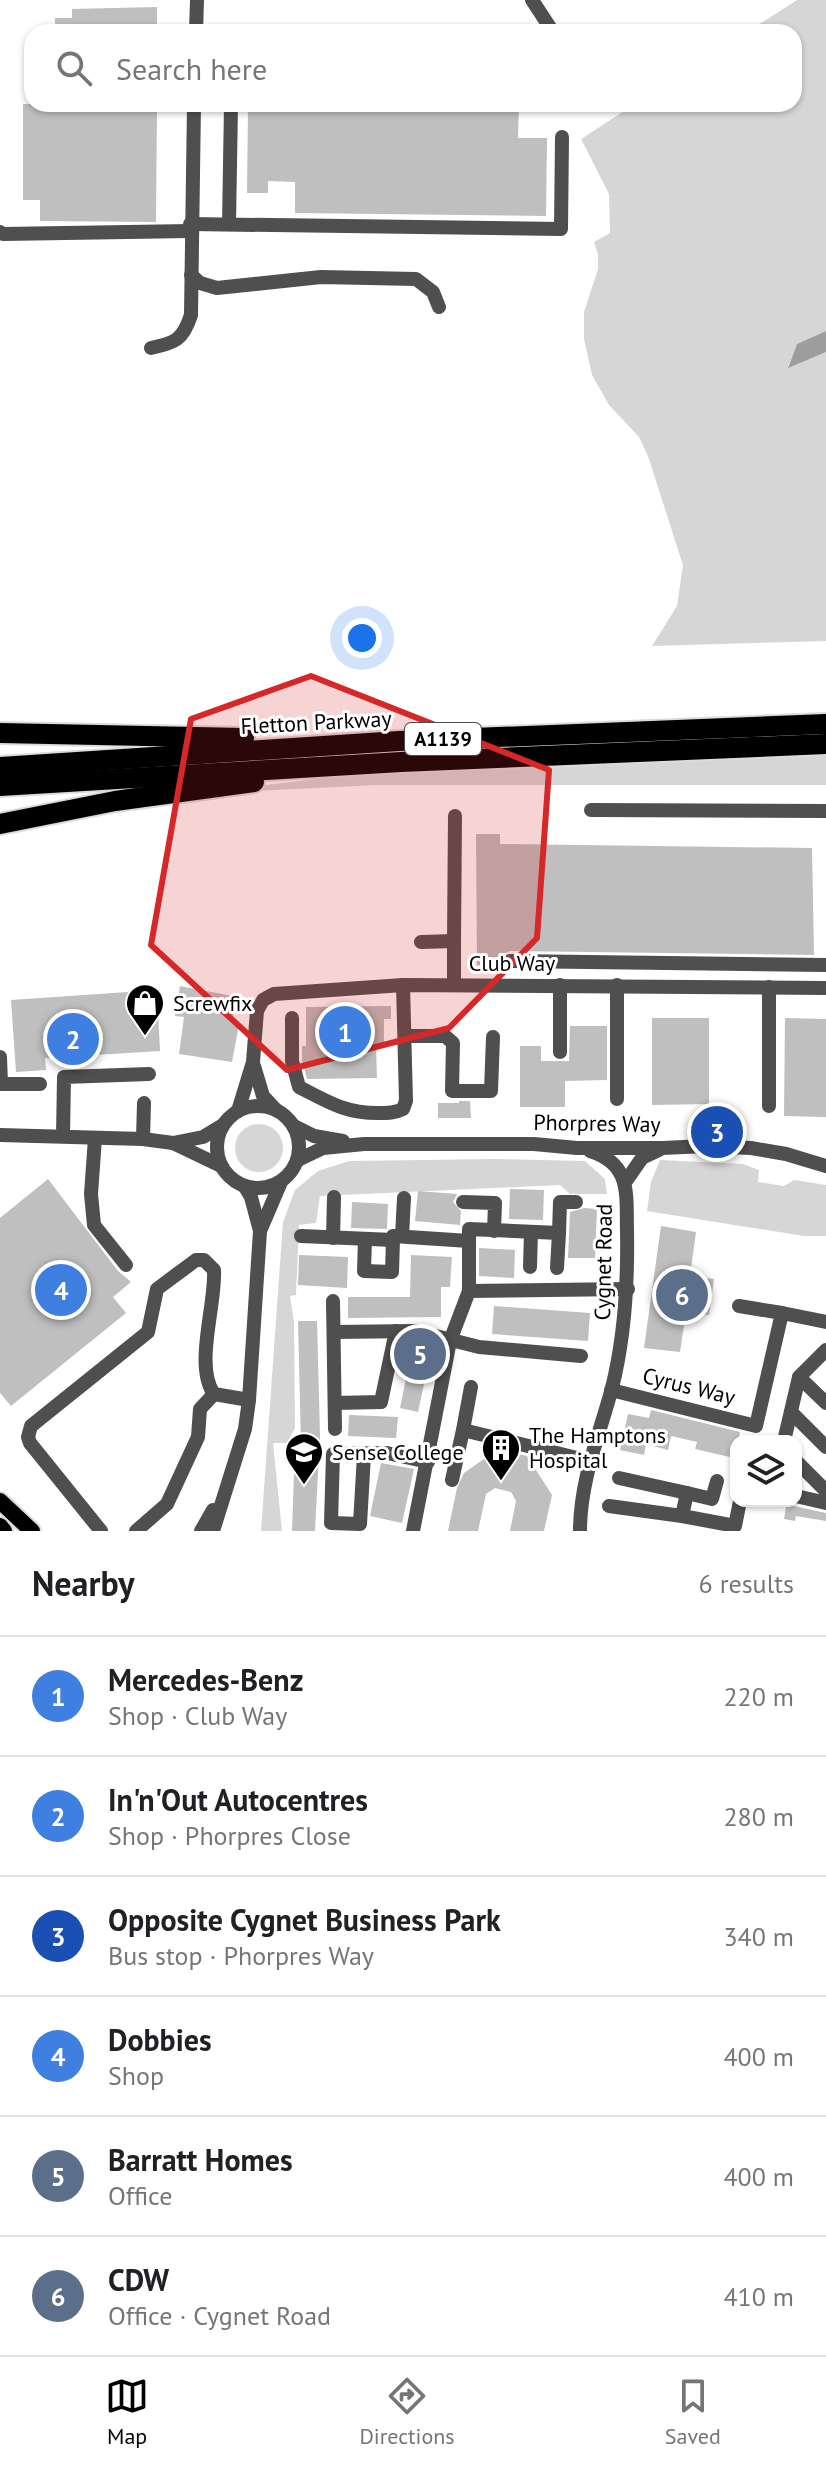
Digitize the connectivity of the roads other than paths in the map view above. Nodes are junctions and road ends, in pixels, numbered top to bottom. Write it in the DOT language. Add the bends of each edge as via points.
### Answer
graph roads {
  1 [pos="197,0"];
  2 [pos="532,0"];
  3 [pos="196,24"];
  4 [pos="548,24"];
  5 [pos="194,112"];
  6 [pos="231,112"];
  7 [pos="562,137"];
  8 [pos="229,224"];
  9 [pos="190,231"];
  10 [pos="0,232"];
  11 [pos="191,275"];
  12 [pos="439,307"];
  13 [pos="151,348"];
  14 [pos="826,724"];
  15 [pos="0,733"];
  16 [pos="399,741"];
  17 [pos="826,744"];
  18 [pos="401,762"];
  19 [pos="0,767"];
  20 [pos="0,786"];
  21 [pos="591,810"];
  22 [pos="826,811"];
  23 [pos="455,816"];
  24 [pos="0,824"];
  25 [pos="454,941"];
  26 [pos="421,942"];
  27 [pos="510,961"];
  28 [pos="826,965"];
  29 [pos="403,985"];
  30 [pos="454,985"];
  31 [pos="560,985"];
  32 [pos="617,985"];
  33 [pos="769,987"];
  34 [pos="826,988"];
  35 [pos="292,1018"];
  36 [pos="405,1036"];
  37 [pos="493,1037"];
  38 [pos="560,1052"];
  39 [pos="0,1057"];
  40 [pos="253,1062"];
  41 [pos="149,1074"];
  42 [pos="0,1084"];
  43 [pos="40,1084"];
  44 [pos="617,1099"];
  45 [pos="144,1103"];
  46 [pos="769,1106"];
  47 [pos="276,1110"];
  48 [pos="238,1111"];
  49 [pos="223,1125"];
  50 [pos="294,1126"];
  51 [pos="0,1135"];
  52 [pos="63,1136"];
  53 [pos="95,1138"];
  54 [pos="143,1139"];
  55 [pos="173,1143"];
  56 [pos="364,1144"];
  57 [pos="534,1144"];
  58 [pos="678,1145"];
  59 [pos="577,1148"];
  60 [pos="662,1148"];
  61 [pos="298,1160"];
  62 [pos="221,1166"];
  63 [pos="826,1166"];
  64 [pos="626,1181"];
  65 [pos="281,1182"];
  66 [pos="245,1187"];
  67 [pos="334,1197"];
  68 [pos="404,1198"];
  69 [pos="463,1202"];
  70 [pos="576,1202"];
  71 [pos="260,1231"];
  72 [pos="494,1231"];
  73 [pos="531,1232"];
  74 [pos="559,1233"];
  75 [pos="301,1236"];
  76 [pos="333,1238"];
  77 [pos="398,1238"];
  78 [pos="365,1239"];
  79 [pos="469,1241"];
  80 [pos="126,1265"];
  81 [pos="530,1267"];
  82 [pos="557,1268"];
  83 [pos="628,1289"];
  84 [pos="469,1291"];
  85 [pos="333,1301"];
  86 [pos="739,1306"];
  87 [pos="782,1313"];
  88 [pos="826,1322"];
  89 [pos="396,1331"];
  90 [pos="334,1332"];
  91 [pos="450,1341"];
  92 [pos="825,1353"];
  93 [pos="581,1356"];
  94 [pos="799,1377"];
  95 [pos="471,1387"];
  96 [pos="611,1390"];
  97 [pos="214,1394"];
  98 [pos="249,1400"];
  99 [pos="335,1403"];
  100 [pos="826,1403"];
  101 [pos="791,1412"];
  102 [pos="756,1426"];
  103 [pos="335,1429"];
  104 [pos="463,1430"];
  105 [pos="754,1435"];
  106 [pos="785,1435"];
  107 [pos="826,1447"];
  108 [pos="364,1455"];
  109 [pos="589,1461"];
  110 [pos="428,1462"];
  111 [pos="802,1467"];
  112 [pos="230,1474"];
  113 [pos="619,1478"];
  114 [pos="452,1480"];
  115 [pos="717,1481"];
  116 [pos="826,1491"];
  117 [pos="687,1493"];
  118 [pos="802,1497"];
  119 [pos="0,1501"];
  120 [pos="826,1503"];
  121 [pos="609,1506"];
  122 [pos="739,1507"];
  123 [pos="682,1516"];
  124 [pos="0,1526"];
  125 [pos="4,1531"];
  126 [pos="32,1531"];
  127 [pos="101,1531"];
  128 [pos="136,1531"];
  129 [pos="201,1531"];
  130 [pos="213,1531"];
  131 [pos="413,1531"];
  132 [pos="580,1531"];
  1 -- 3 [label="street"];
  2 -- 4 [label="street"];
  5 -- 9 [label="street"];
  6 -- 8 [label="street"];
  7 -- 8 [label="street" via="561,229"];
  8 -- 9 [label="street"];
  9 -- 10 [label="street"];
  9 -- 11 [label="street"];
  11 -- 12 [label="street" via="217,288 293,278 416,279 433,292"];
  11 -- 13 [label="street" via="187,328 172,344"];
  14 -- 16 [label="highway, Fletton Parkway / A1139"];
  15 -- 16 [label="highway"];
  16 -- 19 [label="highway, Fletton Parkway / A1139"];
  17 -- 18 [label="highway, Fletton Parkway / A1139"];
  18 -- 20 [label="highway, Fletton Parkway / A1139"];
  18 -- 24 [label="highway" via="115,801"];
  21 -- 22 [label="street"];
  23 -- 25 [label="street"];
  25 -- 26 [label="street"];
  25 -- 30 [label="street"];
  27 -- 28 [label="street"];
  29 -- 30 [label="street, Club Way"];
  29 -- 36 [label="street"];
  29 -- 40 [label="street, Club Way" via="274,994 257,1011"];
  30 -- 31 [label="street, Club Way"];
  31 -- 32 [label="street, Club Way"];
  31 -- 38 [label="street"];
  32 -- 33 [label="street, Club Way"];
  32 -- 44 [label="street"];
  33 -- 34 [label="street, Club Way"];
  33 -- 46 [label="street"];
  35 -- 36 [label="street" via="292,1061 299,1087 356,1113 403,1109"];
  36 -- 37 [label="street" via="445,1036 453,1043 452,1091 491,1091"];
  39 -- 42 [label="street"];
  40 -- 47 [label="street, Club Way" via="263,1096"];
  40 -- 48 [label="street, Club Way"];
  41 -- 52 [label="street" via="64,1077"];
  42 -- 43 [label="street"];
  45 -- 54 [label="street"];
  47 -- 48 [label="street" via="263,1106"];
  47 -- 50 [label="street"];
  48 -- 49 [label="street"];
  49 -- 55 [label="street" via="203,1137"];
  49 -- 62 [label="street" via="217,1152"];
  50 -- 56 [label="street, Phorpres Way" via="314,1136"];
  50 -- 61 [label="street"];
  51 -- 52 [label="street"];
  52 -- 53 [label="street"];
  53 -- 54 [label="street"];
  53 -- 80 [label="street" via="94,1225"];
  54 -- 55 [label="street"];
  55 -- 62 [label="street"];
  56 -- 57 [label="street, Phorpres Way"];
  56 -- 61 [label="street, Phorpres Way" via="323,1148"];
  57 -- 58 [label="street"];
  57 -- 59 [label="street, Phorpres Way"];
  58 -- 60 [label="street, Phorpres Way"];
  58 -- 63 [label="street, Phorpres Way" via="751,1148"];
  59 -- 60 [label="street, Phorpres Way"];
  59 -- 64 [label="street, Cygnet Road" via="613,1162"];
  60 -- 64 [label="street, Cygnet Road" via="642,1158"];
  61 -- 65 [label="street"];
  62 -- 66 [label="street"];
  64 -- 83 [label="street, Cygnet Road"];
  65 -- 66 [label="street" via="269,1188"];
  65 -- 71 [label="street"];
  66 -- 71 [label="street"];
  67 -- 76 [label="street"];
  68 -- 77 [label="street"];
  69 -- 72 [label="street" via="495,1203"];
  70 -- 74 [label="street" via="560,1202"];
  71 -- 98 [label="street"];
  72 -- 73 [label="street"];
  72 -- 79 [label="street" via="469,1229"];
  73 -- 74 [label="street"];
  73 -- 81 [label="street"];
  74 -- 82 [label="street"];
  75 -- 76 [label="street"];
  76 -- 78 [label="street"];
  77 -- 78 [label="street"];
  77 -- 78 [label="street" via="392,1272 364,1271"];
  77 -- 79 [label="street"];
  79 -- 84 [label="street"];
  83 -- 84 [label="street"];
  83 -- 96 [label="street, Cygnet Road"];
  84 -- 91 [label="street"];
  85 -- 90 [label="street"];
  86 -- 87 [label="street"];
  87 -- 88 [label="street"];
  87 -- 102 [label="street, Cyrus Way"];
  89 -- 90 [label="street"];
  89 -- 91 [label="street"];
  89 -- 99 [label="street" via="381,1402"];
  90 -- 99 [label="street"];
  91 -- 93 [label="street"];
  91 -- 110 [label="street"];
  92 -- 94 [label="street"];
  94 -- 100 [label="street"];
  94 -- 101 [label="street"];
  95 -- 104 [label="street"];
  96 -- 102 [label="street, Cyrus Way"];
  96 -- 109 [label="street, Cygnet Road"];
  97 -- 98 [label="street"];
  97 -- 127 [label="street" via="205,1373 214,1270 196,1260 157,1289 148,1332 31,1426 30,1443"];
  97 -- 128 [label="street" via="200,1409 198,1437 167,1504"];
  98 -- 112 [label="street"];
  99 -- 103 [label="street"];
  101 -- 106 [label="street"];
  101 -- 107 [label="street"];
  102 -- 105 [label="street, Cyrus Way"];
  104 -- 109 [label="street"];
  104 -- 114 [label="street"];
  108 -- 108 [label="street" via="333,1454 331,1523 360,1524"];
  108 -- 110 [label="street" via="387,1453"];
  109 -- 132 [label="street, Cygnet Road"];
  110 -- 131 [label="street"];
  111 -- 116 [label="street"];
  112 -- 129 [label="street"];
  112 -- 130 [label="street"];
  113 -- 117 [label="street"];
  115 -- 117 [label="street" via="712,1499"];
  117 -- 123 [label="street"];
  118 -- 120 [label="street"];
  119 -- 126 [label="main road"];
  121 -- 123 [label="street"];
  122 -- 123 [label="street" via="735,1526"];
  124 -- 125 [label="main road"];
}
